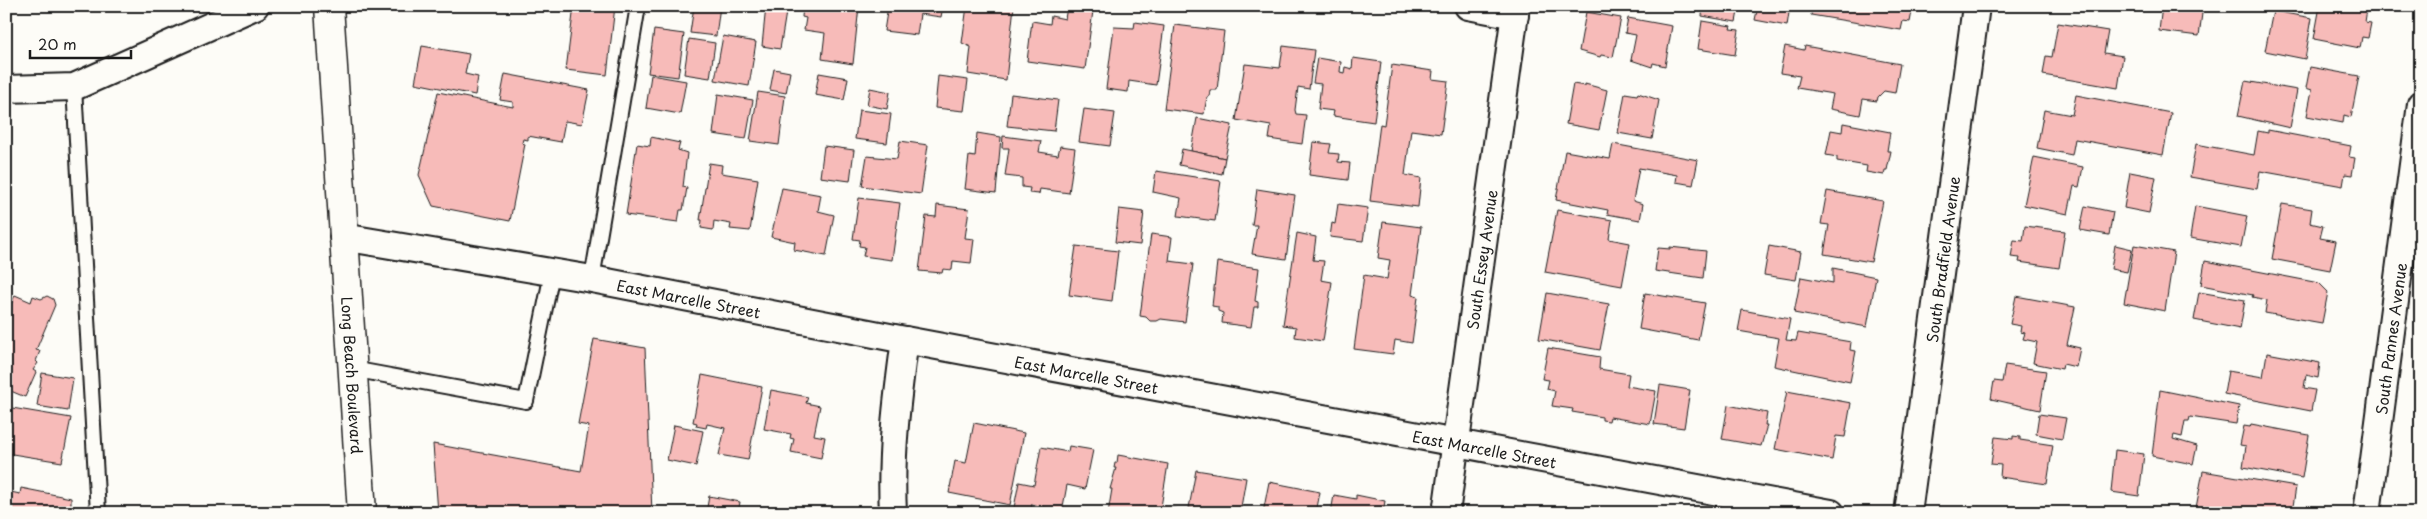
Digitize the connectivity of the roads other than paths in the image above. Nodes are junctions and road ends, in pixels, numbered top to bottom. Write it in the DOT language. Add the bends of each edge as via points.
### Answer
graph roads {
  1 [pos="255,6"];
  2 [pos="329,6"];
  3 [pos="638,6"];
  4 [pos="1468,6"];
  5 [pos="1976,6"];
  6 [pos="1515,11"];
  7 [pos="74,87"];
  8 [pos="6,88"];
  9 [pos="2421,104"];
  10 [pos="343,238"];
  11 [pos="552,272"];
  12 [pos="592,279"];
  13 [pos="906,340"];
  14 [pos="352,369"];
  15 [pos="1454,443"];
  16 [pos="98,513"];
  17 [pos="362,513"];
  18 [pos="893,513"];
  19 [pos="1446,513"];
  20 [pos="1831,513"];
  21 [pos="1908,513"];
  22 [pos="2367,513"];
  1 -- 7 [label="street"];
  2 -- 10 [label="main road, Long Beach Boulevard"];
  3 -- 12 [label="lane"];
  4 -- 6 [label="street"];
  5 -- 21 [label="street, South Bradfield Avenue"];
  6 -- 15 [label="street, South Essey Avenue"];
  7 -- 8 [label="street"];
  7 -- 16 [label="lane"];
  9 -- 22 [label="street, South Pannes Avenue"];
  10 -- 11 [label="street, East Marcelle Street"];
  10 -- 14 [label="main road, Long Beach Boulevard"];
  11 -- 12 [label="street, East Marcelle Street"];
  11 -- 14 [label="lane" via="526,401"];
  12 -- 13 [label="street, East Marcelle Street"];
  13 -- 15 [label="street, East Marcelle Street"];
  13 -- 18 [label="street" via="891,470"];
  14 -- 17 [label="main road, Long Beach Boulevard"];
  15 -- 19 [label="street, South Essey Avenue"];
  15 -- 20 [label="street, East Marcelle Street"];
}
